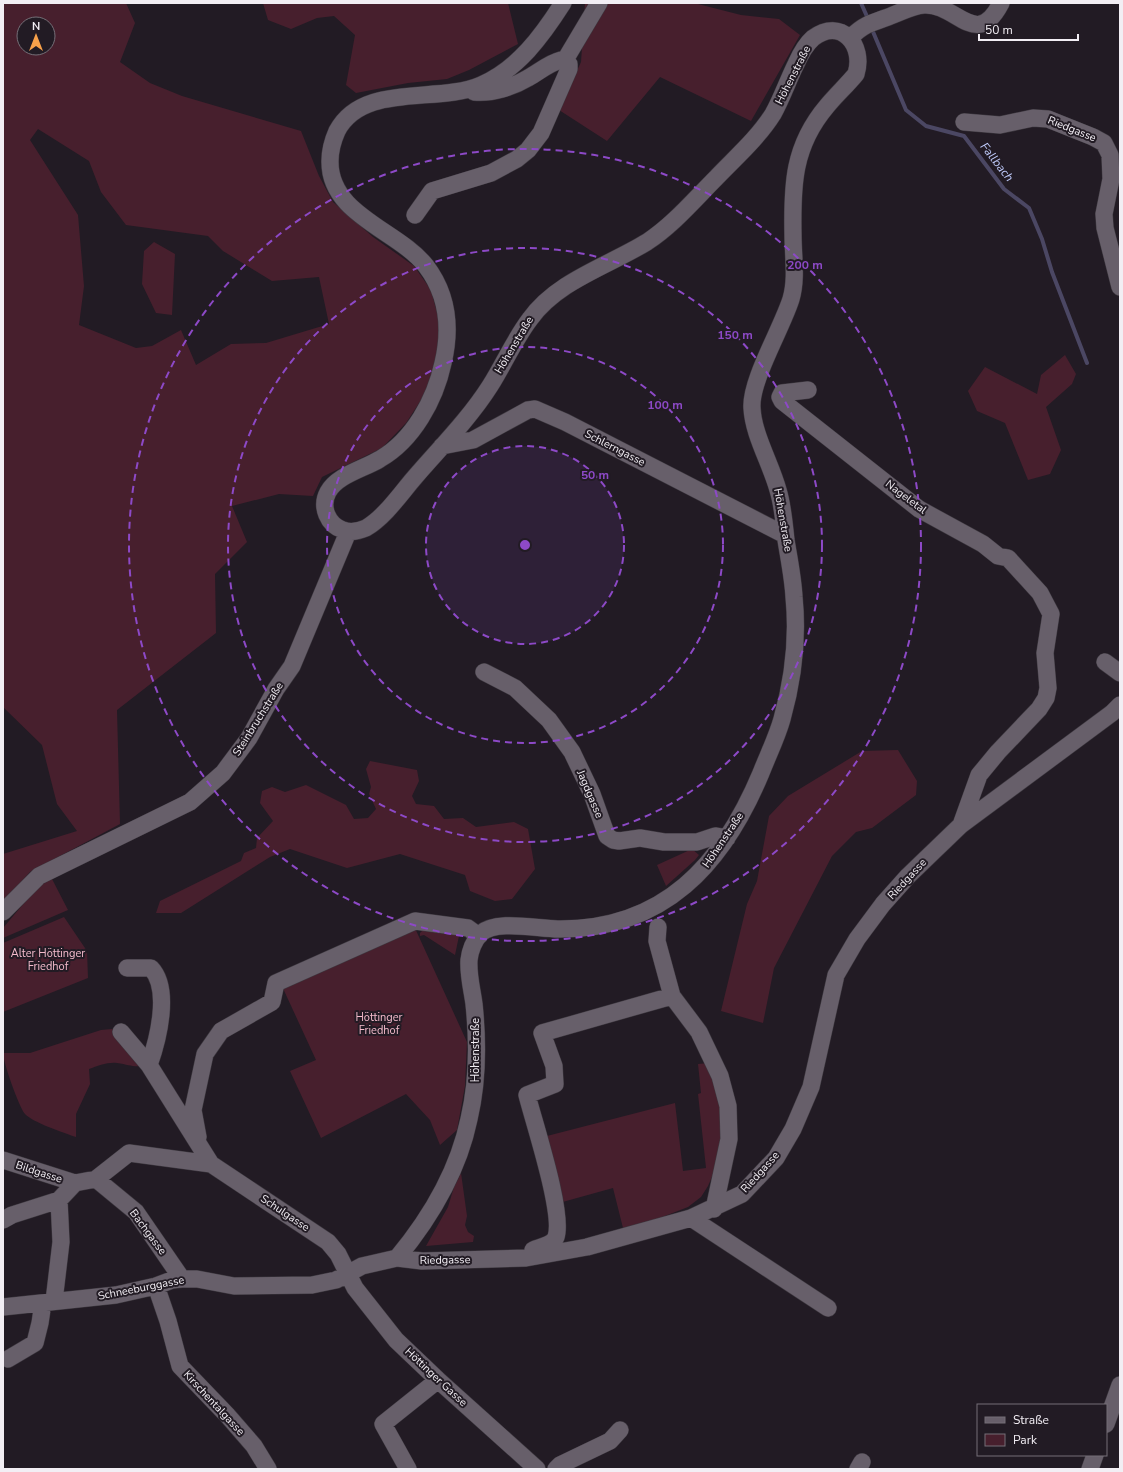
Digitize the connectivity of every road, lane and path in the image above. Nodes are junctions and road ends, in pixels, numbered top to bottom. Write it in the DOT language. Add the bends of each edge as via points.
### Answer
graph roads {
  1 [pos="599,3"];
  2 [pos="1001,3"];
  3 [pos="556,7"];
  4 [pos="850,38"];
  5 [pos="565,60"];
  6 [pos="468,90"];
  7 [pos="964,122"];
  8 [pos="415,215"];
  9 [pos="1113,226"];
  10 [pos="1120,287"];
  11 [pos="808,390"];
  12 [pos="562,405"];
  13 [pos="565,422"];
  14 [pos="442,446"];
  15 [pos="348,532"];
  16 [pos="786,535"];
  17 [pos="1051,614"];
  18 [pos="1105,662"];
  19 [pos="484,672"];
  20 [pos="1120,673"];
  21 [pos="1120,705"];
  22 [pos="960,825"];
  23 [pos="727,838"];
  24 [pos="3,912"];
  25 [pos="658,927"];
  26 [pos="479,936"];
  27 [pos="128,968"];
  28 [pos="672,996"];
  29 [pos="121,1032"];
  30 [pos="149,1065"];
  31 [pos="201,1149"];
  32 [pos="3,1160"];
  33 [pos="211,1164"];
  34 [pos="96,1179"];
  35 [pos="75,1183"];
  36 [pos="59,1200"];
  37 [pos="714,1208"];
  38 [pos="691,1218"];
  39 [pos="3,1220"];
  40 [pos="397,1258"];
  41 [pos="526,1258"];
  42 [pos="348,1273"];
  43 [pos="182,1279"];
  44 [pos="156,1286"];
  45 [pos="49,1302"];
  46 [pos="3,1307"];
  47 [pos="828,1308"];
  48 [pos="8,1359"];
  49 [pos="438,1380"];
  50 [pos="1120,1385"];
  51 [pos="1117,1404"];
  52 [pos="1107,1422"];
  53 [pos="620,1430"];
  54 [pos="1095,1456"];
  55 [pos="268,1469"];
  56 [pos="408,1469"];
  57 [pos="537,1469"];
  58 [pos="556,1469"];
  59 [pos="1090,1469"];
  1 -- 5 [label="street"];
  2 -- 4 [label="street" via="989,21 976,24 967,23 942,8 925,5 910,7 874,22"];
  3 -- 6 [label="street" via="532,46 512,66 495,78"];
  4 -- 14 [label="street, Höhenstraße" via="844,33 829,32 812,39 800,56 777,106 762,128 742,152 672,222 642,244 567,286 538,308 522,329 489,387"];
  4 -- 16 [label="street, Höhenstraße" via="858,52 859,65 856,74 818,117 805,140 796,164 792,195 792,292 752,399 754,419 781,500"];
  5 -- 6 [label="street" via="557,61 528,79 501,90 481,93"];
  5 -- 8 [label="street" via="569,64 569,69 541,133 532,146 517,160 491,173 432,191"];
  6 -- 15 [label="street" via="391,98 368,104 355,110 335,135 330,165 335,188 359,213 425,264 441,292 448,325 442,370 428,404 412,430 397,447 381,459 338,481 326,496 327,516 333,524"];
  7 -- 9 [label="street, Riedgasse" via="1000,125 1033,118 1048,118 1104,143 1110,155 1111,179 1104,214"];
  9 -- 10 [label="street, Riedgasse"];
  11 -- 17 [label="street, Nageletal" via="782,393 780,397 782,402 919,509 983,544 998,556 1008,558 1040,593"];
  12 -- 13 [label="street"];
  13 -- 14 [label="street, Schlerngasse" via="534,409 528,410 473,440"];
  13 -- 16 [label="street, Schlerngasse"];
  14 -- 15 [label="street, Höhenstraße" via="373,523"];
  15 -- 24 [label="street, Steinbruchstraße" via="292,666 249,738 223,773 190,802 39,876"];
  16 -- 23 [label="street, Höhenstraße" via="795,609 793,659 787,697 778,733 740,818"];
  17 -- 22 [label="street, Riedgasse" via="1046,653 1046,698 1039,709 978,775"];
  18 -- 20 [label="street"];
  19 -- 23 [label="street, Jagdgasse" via="515,688 550,720 572,752 592,794 607,836 619,841 640,838 664,842 697,842 715,836"];
  21 -- 22 [label="street, Riedgasse" via="1112,714"];
  22 -- 37 [label="street, Riedgasse" via="883,904 857,939 836,975 811,1087 793,1129 776,1158 742,1194"];
  23 -- 26 [label="street, Höhenstraße" via="702,871 682,888 653,907 630,917 597,926 572,929 502,926 489,928"];
  25 -- 28 [label="street" via="657,941"];
  26 -- 31 [label="street" via="468,928 415,921 276,983 272,1002 221,1031 205,1054 193,1110"];
  26 -- 40 [label="street, Höhenstraße" via="472,948 469,962 474,1005 476,1073 469,1120 460,1153 443,1192 415,1237"];
  27 -- 30 [label="street" via="151,968 157,974 162,996 156,1044"];
  28 -- 37 [label="street" via="699,1032 720,1076 728,1106 730,1139"];
  28 -- 41 [label="street" via="542,1033 554,1066 555,1084 527,1095 550,1182 557,1227 556,1238 551,1243 530,1251"];
  29 -- 30 [label="street, Schulgasse"];
  30 -- 31 [label="street, Schulgasse"];
  31 -- 33 [label="street, Schulgasse"];
  32 -- 35 [label="street, Bildgasse"];
  33 -- 34 [label="street, Schulgasse" via="128,1153"];
  33 -- 42 [label="street, Schulgasse" via="328,1242"];
  34 -- 35 [label="street"];
  34 -- 43 [label="street, Bachgasse" via="136,1212"];
  35 -- 36 [label="street"];
  36 -- 39 [label="street"];
  36 -- 45 [label="street" via="61,1242"];
  37 -- 38 [label="street, Riedgasse"];
  38 -- 41 [label="street, Riedgasse" via="587,1248"];
  38 -- 47 [label="street"];
  40 -- 41 [label="street, Riedgasse" via="422,1261"];
  40 -- 42 [label="street, Riedgasse" via="362,1266"];
  42 -- 43 [label="street, Schneeburggasse" via="336,1280 312,1285 234,1286 197,1279"];
  42 -- 49 [label="street, Höttinger Gasse" via="355,1288 396,1340"];
  43 -- 44 [label="street, Schneeburggasse"];
  44 -- 45 [label="street, Schneeburggasse" via="116,1295"];
  44 -- 55 [label="street, Kirschentalgasse" via="180,1366 254,1446"];
  45 -- 46 [label="street, Schneeburggasse"];
  45 -- 48 [label="street" via="35,1342"];
  49 -- 56 [label="street" via="383,1424"];
  49 -- 57 [label="street, Höttinger Gasse"];
  50 -- 51 [label="street"];
  51 -- 52 [label="street"];
  53 -- 58 [label="street" via="610,1441"];
  54 -- 59 [label="street"];
}
